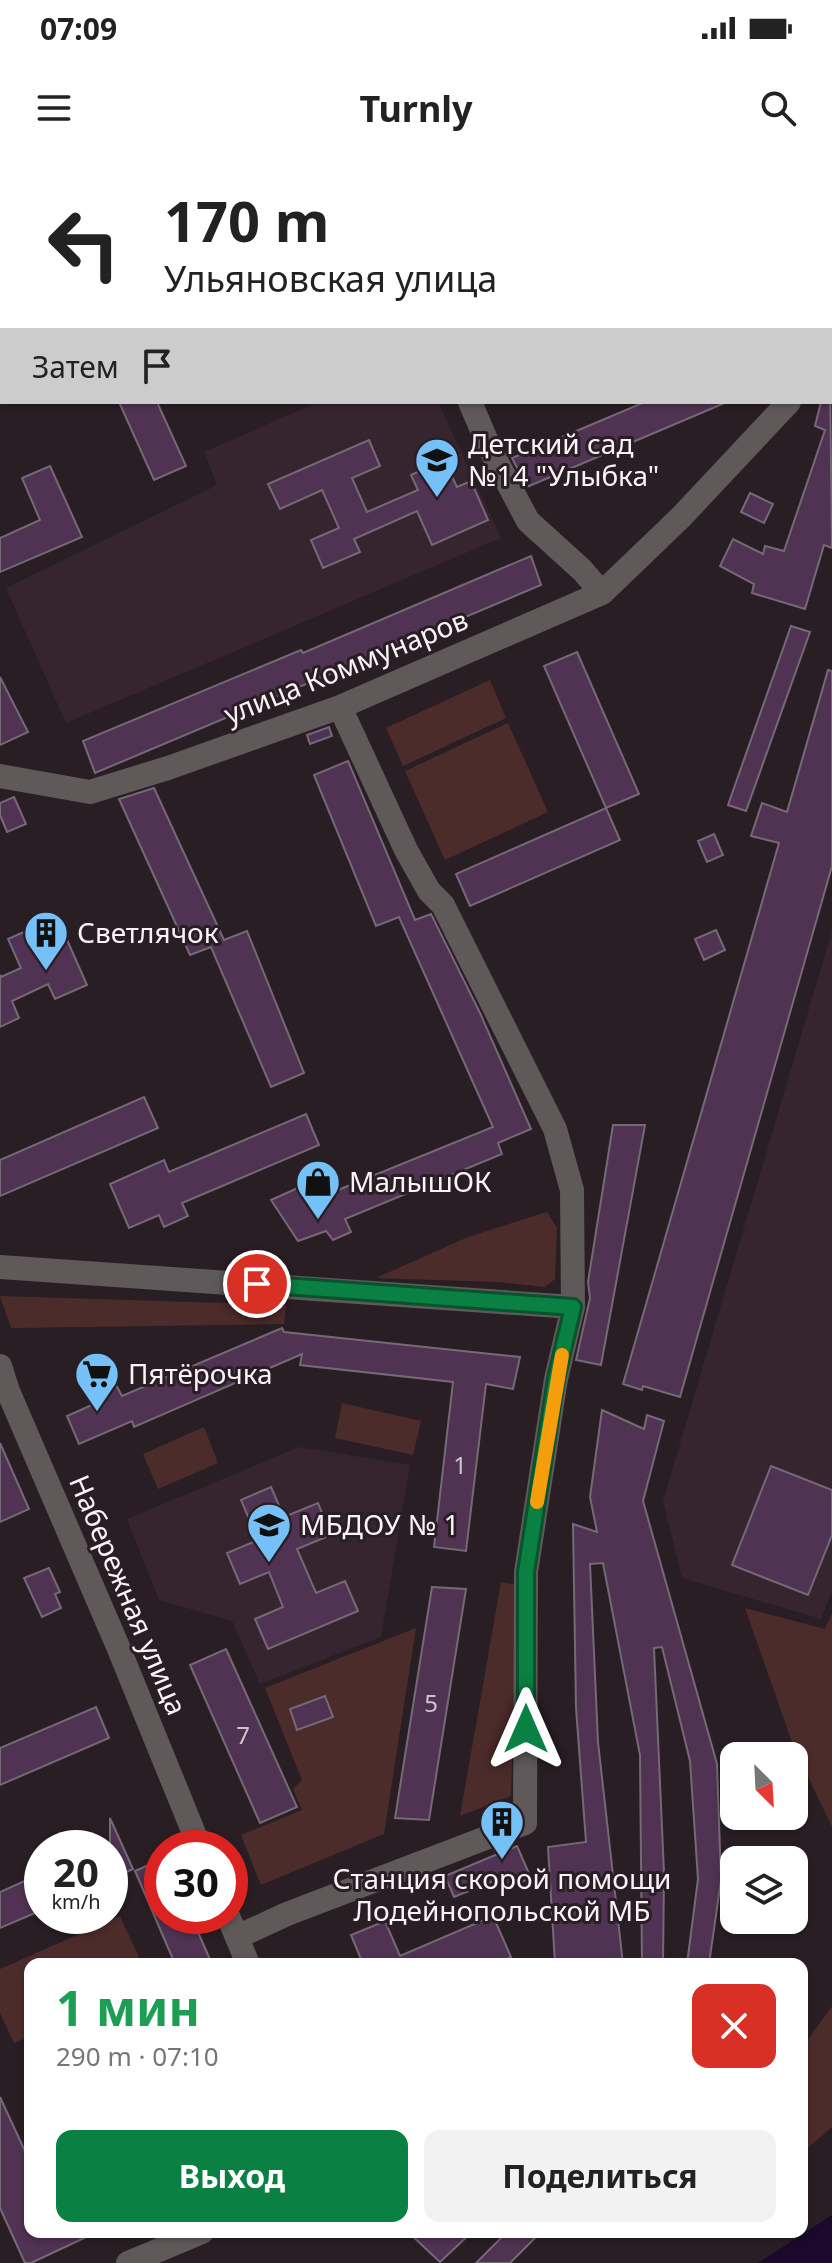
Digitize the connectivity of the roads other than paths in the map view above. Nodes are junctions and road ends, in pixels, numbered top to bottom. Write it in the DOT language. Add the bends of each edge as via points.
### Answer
graph roads {
  1 [pos="471,404"];
  2 [pos="787,404"];
  3 [pos="602,593"];
  4 [pos="340,707"];
  5 [pos="0,776"];
  6 [pos="0,1267"];
  7 [pos="573,1307"];
  8 [pos="0,1366"];
  9 [pos="193,1830"];
  10 [pos="248,1923"];
  11 [pos="235,1934"];
  12 [pos="245,1958"];
  13 [pos="188,2238"];
  14 [pos="128,2263"];
  1 -- 3 [label="street" via="528,521"];
  2 -- 3 [label="street, улица Коммунаров"];
  3 -- 4 [label="street, улица Коммунаров"];
  4 -- 5 [label="street, улица Коммунаров" via="90,792"];
  4 -- 7 [label="street" via="406,850 443,905 555,1129 572,1190"];
  6 -- 7 [label="street"];
  7 -- 10 [label="street" via="556,1379 526,1572 525,1823 287,1914"];
  8 -- 9 [label="street, Набережная улица"];
  11 -- 12 [label="street"];
  13 -- 14 [label="street"];
}
